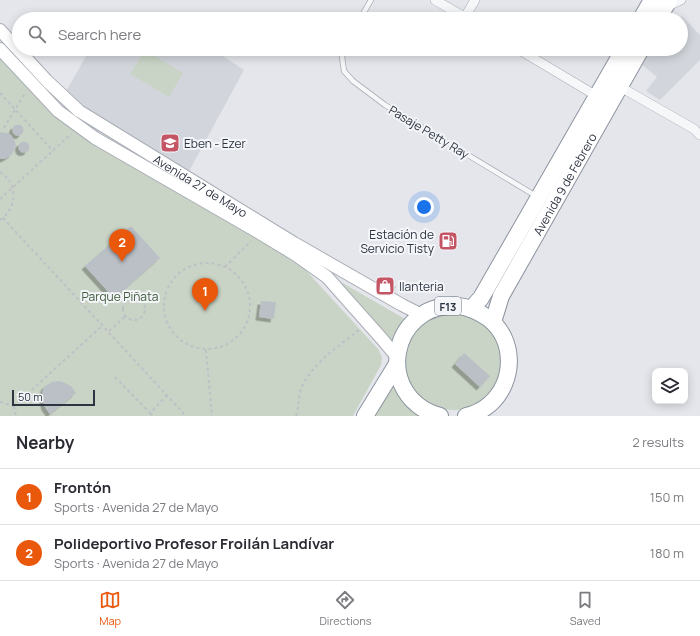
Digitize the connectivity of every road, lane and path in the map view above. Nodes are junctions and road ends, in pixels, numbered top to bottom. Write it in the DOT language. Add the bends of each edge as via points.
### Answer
graph roads {
  1 [pos="371,0"];
  2 [pos="435,0"];
  3 [pos="475,0"];
  4 [pos="682,0"];
  5 [pos="661,7"];
  6 [pos="364,12"];
  7 [pos="456,12"];
  8 [pos="470,12"];
  9 [pos="0,30"];
  10 [pos="12,43"];
  11 [pos="0,49"];
  12 [pos="24,56"];
  13 [pos="342,56"];
  14 [pos="530,56"];
  15 [pos="622,56"];
  16 [pos="635,56"];
  17 [pos="613,83"];
  18 [pos="25,92"];
  19 [pos="0,93"];
  20 [pos="604,99"];
  21 [pos="15,110"];
  22 [pos="79,127"];
  23 [pos="4,128"];
  24 [pos="698,129"];
  25 [pos="53,151"];
  26 [pos="0,172"];
  27 [pos="12,188"];
  28 [pos="539,198"];
  29 [pos="0,199"];
  30 [pos="3,218"];
  31 [pos="0,220"];
  32 [pos="258,232"];
  33 [pos="225,267"];
  34 [pos="471,308"];
  35 [pos="422,315"];
  36 [pos="126,316"];
  37 [pos="493,322"];
  38 [pos="102,325"];
  39 [pos="108,332"];
  40 [pos="364,334"];
  41 [pos="206,350"];
  42 [pos="397,361"];
  43 [pos="115,377"];
  44 [pos="500,393"];
  45 [pos="166,395"];
  46 [pos="0,402"];
  47 [pos="14,406"];
  48 [pos="150,413"];
  49 [pos="16,416"];
  50 [pos="153,416"];
  51 [pos="186,416"];
  52 [pos="212,416"];
  53 [pos="296,416"];
  54 [pos="365,416"];
  55 [pos="440,416"];
  56 [pos="466,416"];
  57 [pos="488,416"];
  1 -- 6 [label="lane"];
  2 -- 7 [label="street"];
  3 -- 8 [label="street"];
  4 -- 5 [label="street"];
  9 -- 10 [label="main road, Avenida 27 de Mayo"];
  11 -- 22 [label="main road, Avenida 27 de Mayo" via="58,111"];
  12 -- 35 [label="main road, Avenida 27 de Mayo" via="79,111 294,243"];
  13 -- 28 [label="lane, Pasaje Petty Ray" via="344,71 384,105"];
  14 -- 20 [label="street"];
  15 -- 17 [label="highway, Avenida 9 de Febrero / F13"];
  16 -- 17 [label="highway, Avenida 9 de Febrero / F13"];
  17 -- 20 [label="highway, Avenida 9 de Febrero / F13"];
  17 -- 24 [label="street"];
  18 -- 21 [label="path"];
  19 -- 21 [label="path"];
  20 -- 28 [label="highway, Avenida 9 de Febrero / F13"];
  20 -- 37 [label="highway, Avenida 9 de Febrero / F13" via="501,296"];
  21 -- 23 [label="path"];
  21 -- 25 [label="path"];
  22 -- 25 [label="path"];
  22 -- 32 [label="main road, Avenida 27 de Mayo"];
  25 -- 27 [label="path"];
  26 -- 27 [label="path"];
  27 -- 29 [label="path"];
  27 -- 30 [label="path" via="13,202"];
  28 -- 34 [label="highway, Avenida 9 de Febrero / F13" via="481,298"];
  30 -- 31 [label="path"];
  30 -- 38 [label="path"];
  32 -- 33 [label="path"];
  32 -- 42 [label="main road, Avenida 27 de Mayo" via="327,277 382,339"];
  33 -- 41 [label="path" via="238,275 246,287 250,301 250,316 244,330 234,341 220,348"];
  33 -- 41 [label="path" via="211,263 196,265 182,271 172,281 166,293 166,319 172,331 181,341"];
  34 -- 35 [label="highway, F13" via="446,306"];
  34 -- 37 [label="highway, F13"];
  35 -- 42 [label="highway, F13" via="405,333 398,347"];
  36 -- 36 [label="path" via="123,310 125,302 131,298 142,300 145,306 143,317 132,320"];
  36 -- 39 [label="path"];
  37 -- 44 [label="highway, F13" via="508,348 507,379"];
  38 -- 39 [label="path"];
  38 -- 47 [label="path"];
  39 -- 45 [label="path"];
  40 -- 53 [label="path" via="359,329 330,352 312,371 301,389"];
  41 -- 52 [label="path"];
  42 -- 54 [label="highway, F13"];
  42 -- 55 [label="highway, F13" via="399,379 406,393 416,405"];
  43 -- 48 [label="path"];
  44 -- 56 [label="highway, F13" via="490,405"];
  44 -- 57 [label="highway, F13"];
  45 -- 48 [label="path"];
  45 -- 51 [label="path"];
  46 -- 47 [label="path"];
  47 -- 49 [label="path"];
  48 -- 50 [label="path"];
}
